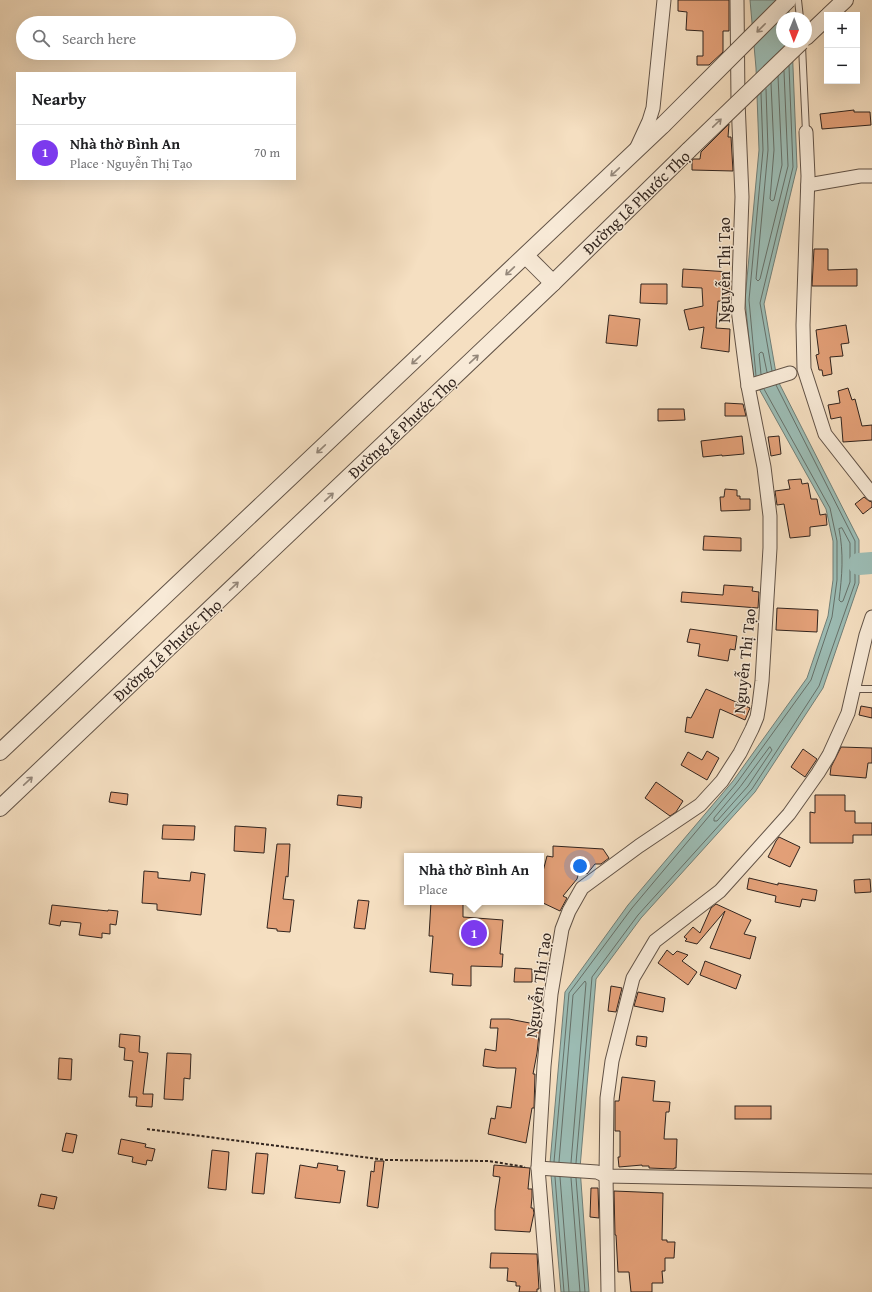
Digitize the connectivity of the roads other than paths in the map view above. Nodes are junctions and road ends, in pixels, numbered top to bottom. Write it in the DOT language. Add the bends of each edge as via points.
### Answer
graph roads {
  1 [pos="664,0"];
  2 [pos="737,0"];
  3 [pos="788,0"];
  4 [pos="798,0"];
  5 [pos="844,0"];
  6 [pos="799,12"];
  7 [pos="832,12"];
  8 [pos="824,20"];
  9 [pos="812,31"];
  10 [pos="795,48"];
  11 [pos="801,48"];
  12 [pos="806,132"];
  13 [pos="633,155"];
  14 [pos="872,176"];
  15 [pos="808,185"];
  16 [pos="526,256"];
  17 [pos="554,283"];
  18 [pos="804,369"];
  19 [pos="790,373"];
  20 [pos="750,385"];
  21 [pos="872,494"];
  22 [pos="872,617"];
  23 [pos="872,689"];
  24 [pos="854,690"];
  25 [pos="0,752"];
  26 [pos="0,808"];
  27 [pos="543,1169"];
  28 [pos="601,1174"];
  29 [pos="872,1181"];
  30 [pos="548,1292"];
  31 [pos="608,1292"];
  1 -- 13 [label="street" via="652,108 645,131"];
  2 -- 20 [label="street, Nguyễn Thị Tạo" via="742,197 738,309"];
  3 -- 13 [label="street, one-way, bridge"];
  4 -- 6 [label="lane"];
  5 -- 7 [label="street"];
  8 -- 9 [label="street"];
  17 -- 10 [label="street, Đường Lê Phước Thọ, one-way, bridge"];
  11 -- 12 [label="lane"];
  12 -- 15 [label="street"];
  13 -- 16 [label="street, one-way"];
  14 -- 15 [label="street"];
  15 -- 18 [label="street"];
  16 -- 17 [label="street"];
  16 -- 25 [label="street, one-way"];
  26 -- 17 [label="street, Đường Lê Phước Thọ, one-way"];
  18 -- 19 [label="lane"];
  18 -- 21 [label="street" via="825,434"];
  19 -- 20 [label="street"];
  20 -- 27 [label="street, Nguyễn Thị Tạo" via="770,516 762,681 756,717 737,759 700,806 582,888 569,911 562,929 551,994 544,1066"];
  22 -- 24 [label="street"];
  23 -- 24 [label="lane"];
  24 -- 28 [label="street" via="848,713 829,754 790,814 720,891 655,941 633,978 612,1061"];
  27 -- 28 [label="street"];
  27 -- 30 [label="street, Nguyễn Thị Tạo"];
  28 -- 29 [label="street"];
  28 -- 31 [label="street"];
}
